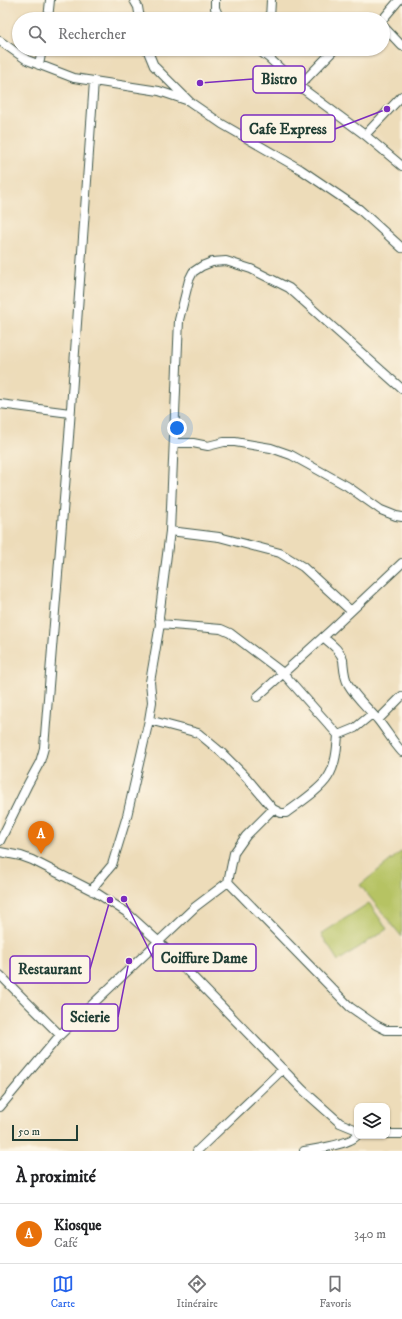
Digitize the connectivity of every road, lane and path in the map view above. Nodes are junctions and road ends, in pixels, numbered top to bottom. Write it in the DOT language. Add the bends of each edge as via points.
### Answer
graph roads {
  1 [pos="50,0"];
  2 [pos="134,0"];
  3 [pos="215,0"];
  4 [pos="271,0"];
  5 [pos="398,1"];
  6 [pos="49,12"];
  7 [pos="139,12"];
  8 [pos="217,12"];
  9 [pos="270,12"];
  10 [pos="389,12"];
  11 [pos="390,33"];
  12 [pos="0,41"];
  13 [pos="402,46"];
  14 [pos="12,49"];
  15 [pos="21,56"];
  16 [pos="41,56"];
  17 [pos="150,56"];
  18 [pos="266,56"];
  19 [pos="328,56"];
  20 [pos="269,58"];
  21 [pos="39,65"];
  22 [pos="94,81"];
  23 [pos="299,86"];
  24 [pos="402,96"];
  25 [pos="190,102"];
  26 [pos="365,135"];
  27 [pos="402,166"];
  28 [pos="402,248"];
  29 [pos="402,389"];
  30 [pos="0,404"];
  31 [pos="70,413"];
  32 [pos="174,443"];
  33 [pos="402,517"];
  34 [pos="170,531"];
  35 [pos="402,563"];
  36 [pos="351,611"];
  37 [pos="160,624"];
  38 [pos="323,637"];
  39 [pos="283,673"];
  40 [pos="257,696"];
  41 [pos="402,696"];
  42 [pos="375,717"];
  43 [pos="149,720"];
  44 [pos="338,735"];
  45 [pos="402,752"];
  46 [pos="273,810"];
  47 [pos="0,841"];
  48 [pos="0,852"];
  49 [pos="228,882"];
  50 [pos="92,891"];
  51 [pos="159,942"];
  52 [pos="0,975"];
  53 [pos="402,1030"];
  54 [pos="60,1035"];
  55 [pos="283,1069"];
  56 [pos="0,1107"];
  57 [pos="354,1129"];
  58 [pos="390,1134"];
  59 [pos="402,1134"];
  60 [pos="355,1139"];
  61 [pos="198,1151"];
  62 [pos="304,1151"];
  1 -- 6 [label="street"];
  2 -- 7 [label="street"];
  3 -- 8 [label="street"];
  4 -- 9 [label="street"];
  5 -- 10 [label="street"];
  11 -- 13 [label="street"];
  12 -- 14 [label="street"];
  15 -- 21 [label="street"];
  16 -- 21 [label="street"];
  17 -- 25 [label="street" via="154,66"];
  18 -- 20 [label="street"];
  19 -- 23 [label="street"];
  20 -- 23 [label="street"];
  21 -- 22 [label="street" via="74,78"];
  22 -- 25 [label="street" via="160,91"];
  22 -- 31 [label="street"];
  23 -- 26 [label="street"];
  24 -- 26 [label="street"];
  25 -- 28 [label="street" via="222,124 300,169 359,209"];
  26 -- 27 [label="street"];
  29 -- 32 [label="street" via="289,288 251,269 226,261 212,262 193,272 181,314"];
  30 -- 31 [label="street"];
  31 -- 47 [label="street" via="44,748 40,762"];
  32 -- 33 [label="street" via="208,446 235,442 271,448 292,455 347,486 381,510"];
  32 -- 34 [label="street"];
  34 -- 36 [label="street" via="219,537 280,553 303,567"];
  34 -- 37 [label="street"];
  35 -- 36 [label="street"];
  36 -- 38 [label="street"];
  37 -- 39 [label="street" via="221,629"];
  37 -- 43 [label="street" via="150,682 152,702"];
  38 -- 39 [label="street"];
  38 -- 42 [label="street" via="339,652 348,685"];
  39 -- 40 [label="street"];
  39 -- 44 [label="street"];
  41 -- 42 [label="street"];
  42 -- 44 [label="street"];
  42 -- 45 [label="street"];
  43 -- 46 [label="street" via="198,733 232,763"];
  43 -- 50 [label="street" via="127,816 112,865"];
  44 -- 46 [label="street" via="328,777 286,813"];
  46 -- 49 [label="street" via="246,836 234,853"];
  48 -- 50 [label="street" via="26,858"];
  49 -- 51 [label="street" via="195,907"];
  49 -- 53 [label="street" via="350,1007 386,1030"];
  50 -- 51 [label="street" via="126,912"];
  51 -- 54 [label="street"];
  51 -- 55 [label="street"];
  52 -- 54 [label="street"];
  54 -- 56 [label="street"];
  55 -- 57 [label="street" via="340,1123"];
  55 -- 61 [label="street"];
  58 -- 59 [label="street"];
  60 -- 62 [label="street"];
}
